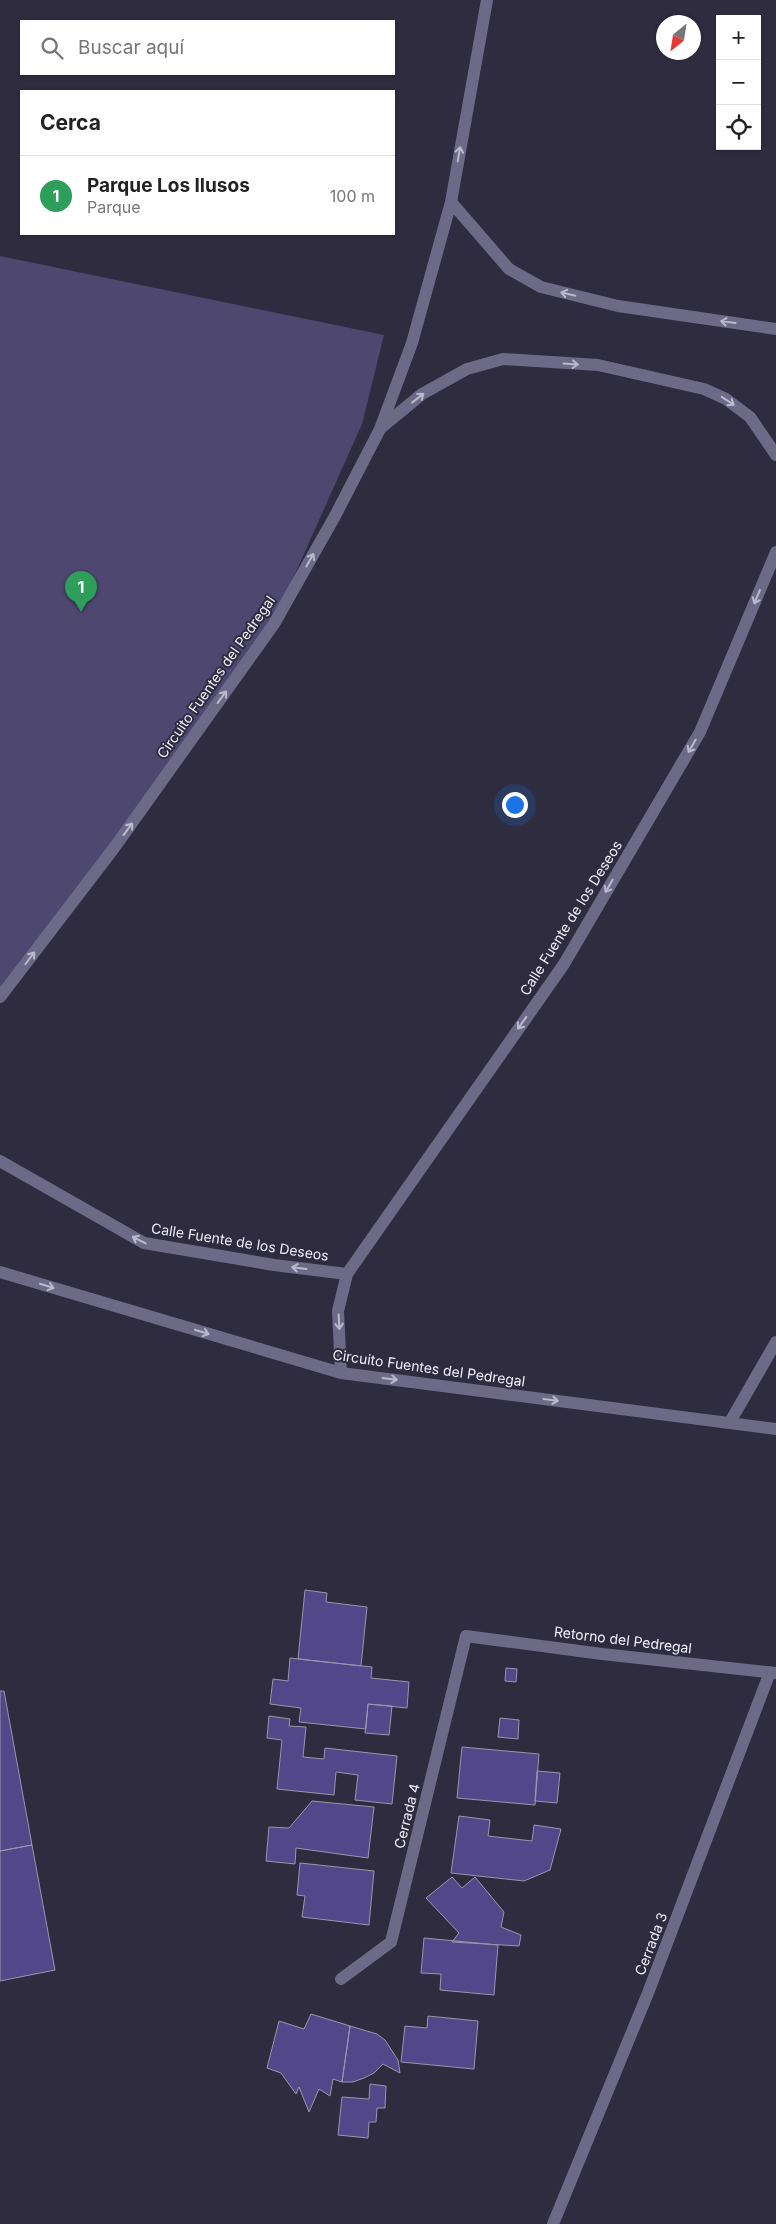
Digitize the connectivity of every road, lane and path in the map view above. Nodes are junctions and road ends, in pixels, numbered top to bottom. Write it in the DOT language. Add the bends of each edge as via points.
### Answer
graph roads {
  1 [pos="487,0"];
  2 [pos="451,202"];
  3 [pos="776,329"];
  4 [pos="380,429"];
  5 [pos="776,455"];
  6 [pos="776,552"];
  7 [pos="0,997"];
  8 [pos="0,1161"];
  9 [pos="0,1272"];
  10 [pos="347,1274"];
  11 [pos="776,1342"];
  12 [pos="342,1373"];
  13 [pos="730,1422"];
  14 [pos="776,1428"];
  15 [pos="466,1636"];
  16 [pos="773,1673"];
  17 [pos="341,1980"];
  18 [pos="553,2224"];
  2 -- 1 [label="street, Circuito Fuentes del Pedregal, one-way"];
  3 -- 2 [label="street, one-way" via="618,306 541,287 509,269"];
  2 -- 4 [label="street, Circuito Fuentes del Pedregal" via="412,343"];
  4 -- 5 [label="street, one-way" via="422,394 466,369 504,359 598,365 704,390 726,399 750,417"];
  7 -- 4 [label="street, Circuito Fuentes del Pedregal, one-way" via="114,848 274,624"];
  6 -- 10 [label="street, Calle Fuente de los Deseos, one-way" via="700,732 564,964"];
  10 -- 8 [label="street, Calle Fuente de los Deseos, one-way" via="144,1243"];
  9 -- 12 [label="street, Circuito Fuentes del Pedregal, one-way"];
  10 -- 12 [label="street, Calle Fuente de los Deseos, one-way" via="338,1311"];
  11 -- 13 [label="street"];
  12 -- 13 [label="street, Circuito Fuentes del Pedregal, one-way"];
  13 -- 14 [label="street, Circuito Fuentes del Pedregal"];
  15 -- 16 [label="street, Retorno del Pedregal"];
  15 -- 17 [label="street, Cerrada 4" via="391,1942"];
  16 -- 18 [label="street, Cerrada 3" via="648,1993"];
}
